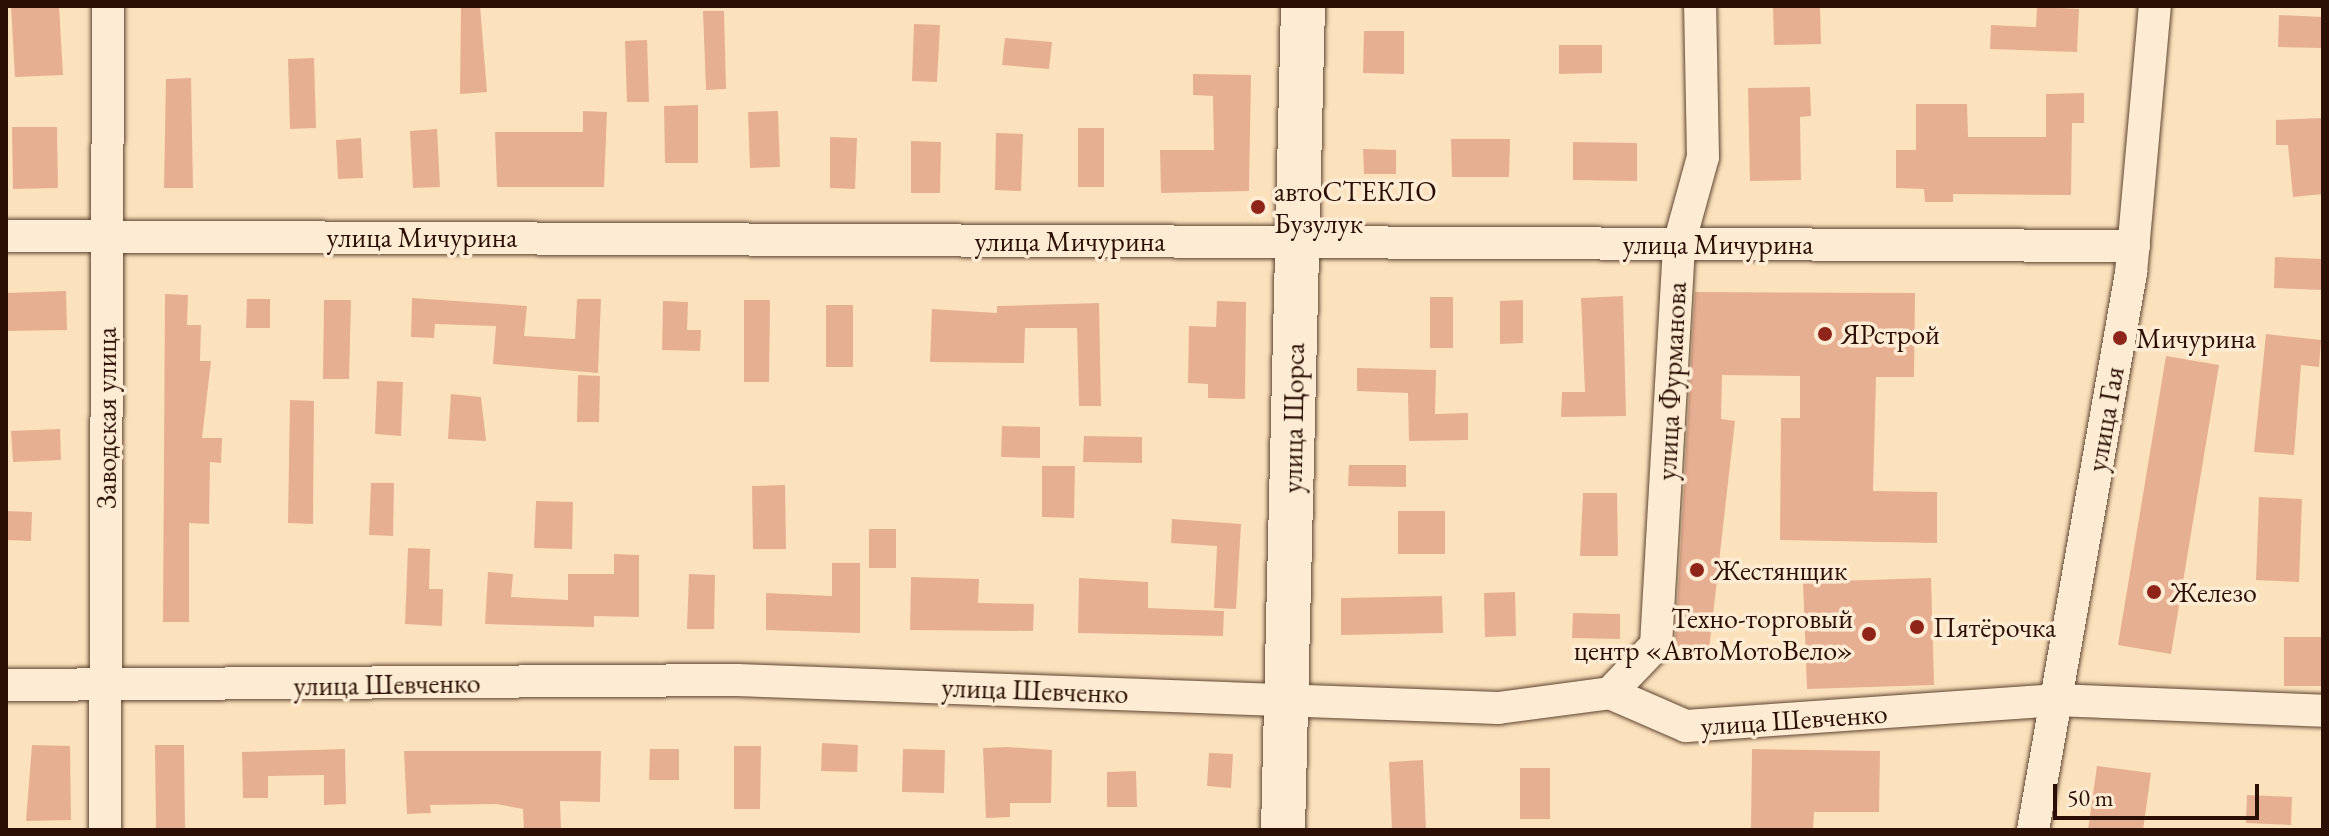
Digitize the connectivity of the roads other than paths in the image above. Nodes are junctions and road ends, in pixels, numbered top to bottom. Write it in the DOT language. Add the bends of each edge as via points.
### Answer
graph roads {
  1 [pos="108,6"];
  2 [pos="1303,6"];
  3 [pos="1700,6"];
  4 [pos="2155,6"];
  5 [pos="107,235"];
  6 [pos="6,236"];
  7 [pos="1297,242"];
  8 [pos="1679,244"];
  9 [pos="2134,246"];
  10 [pos="6,685"];
  11 [pos="105,686"];
  12 [pos="1610,693"];
  13 [pos="1286,698"];
  14 [pos="2054,700"];
  15 [pos="2323,711"];
  16 [pos="105,830"];
  17 [pos="1283,830"];
  18 [pos="2033,830"];
  1 -- 5 [label="street, Заводская улица"];
  2 -- 7 [label="main road, улица Щорса"];
  3 -- 8 [label="street, улица Фурманова" via="1703,157"];
  4 -- 9 [label="street, улица Гая"];
  5 -- 6 [label="street, улица Мичурина"];
  5 -- 7 [label="street, улица Мичурина"];
  5 -- 11 [label="street, Заводская улица"];
  7 -- 8 [label="street, улица Мичурина"];
  7 -- 13 [label="main road, улица Щорса"];
  8 -- 9 [label="street, улица Мичурина"];
  8 -- 12 [label="street, улица Фурманова" via="1656,645"];
  9 -- 14 [label="street, улица Гая"];
  10 -- 11 [label="street, улица Шевченко"];
  11 -- 13 [label="street, улица Шевченко" via="737,680"];
  11 -- 16 [label="street, Заводская улица"];
  12 -- 13 [label="street, улица Шевченко" via="1498,708"];
  12 -- 14 [label="street, улица Шевченко" via="1686,726"];
  13 -- 17 [label="main road, улица Щорса"];
  14 -- 15 [label="street, улица Шевченко"];
  14 -- 18 [label="street, улица Гая"];
}
